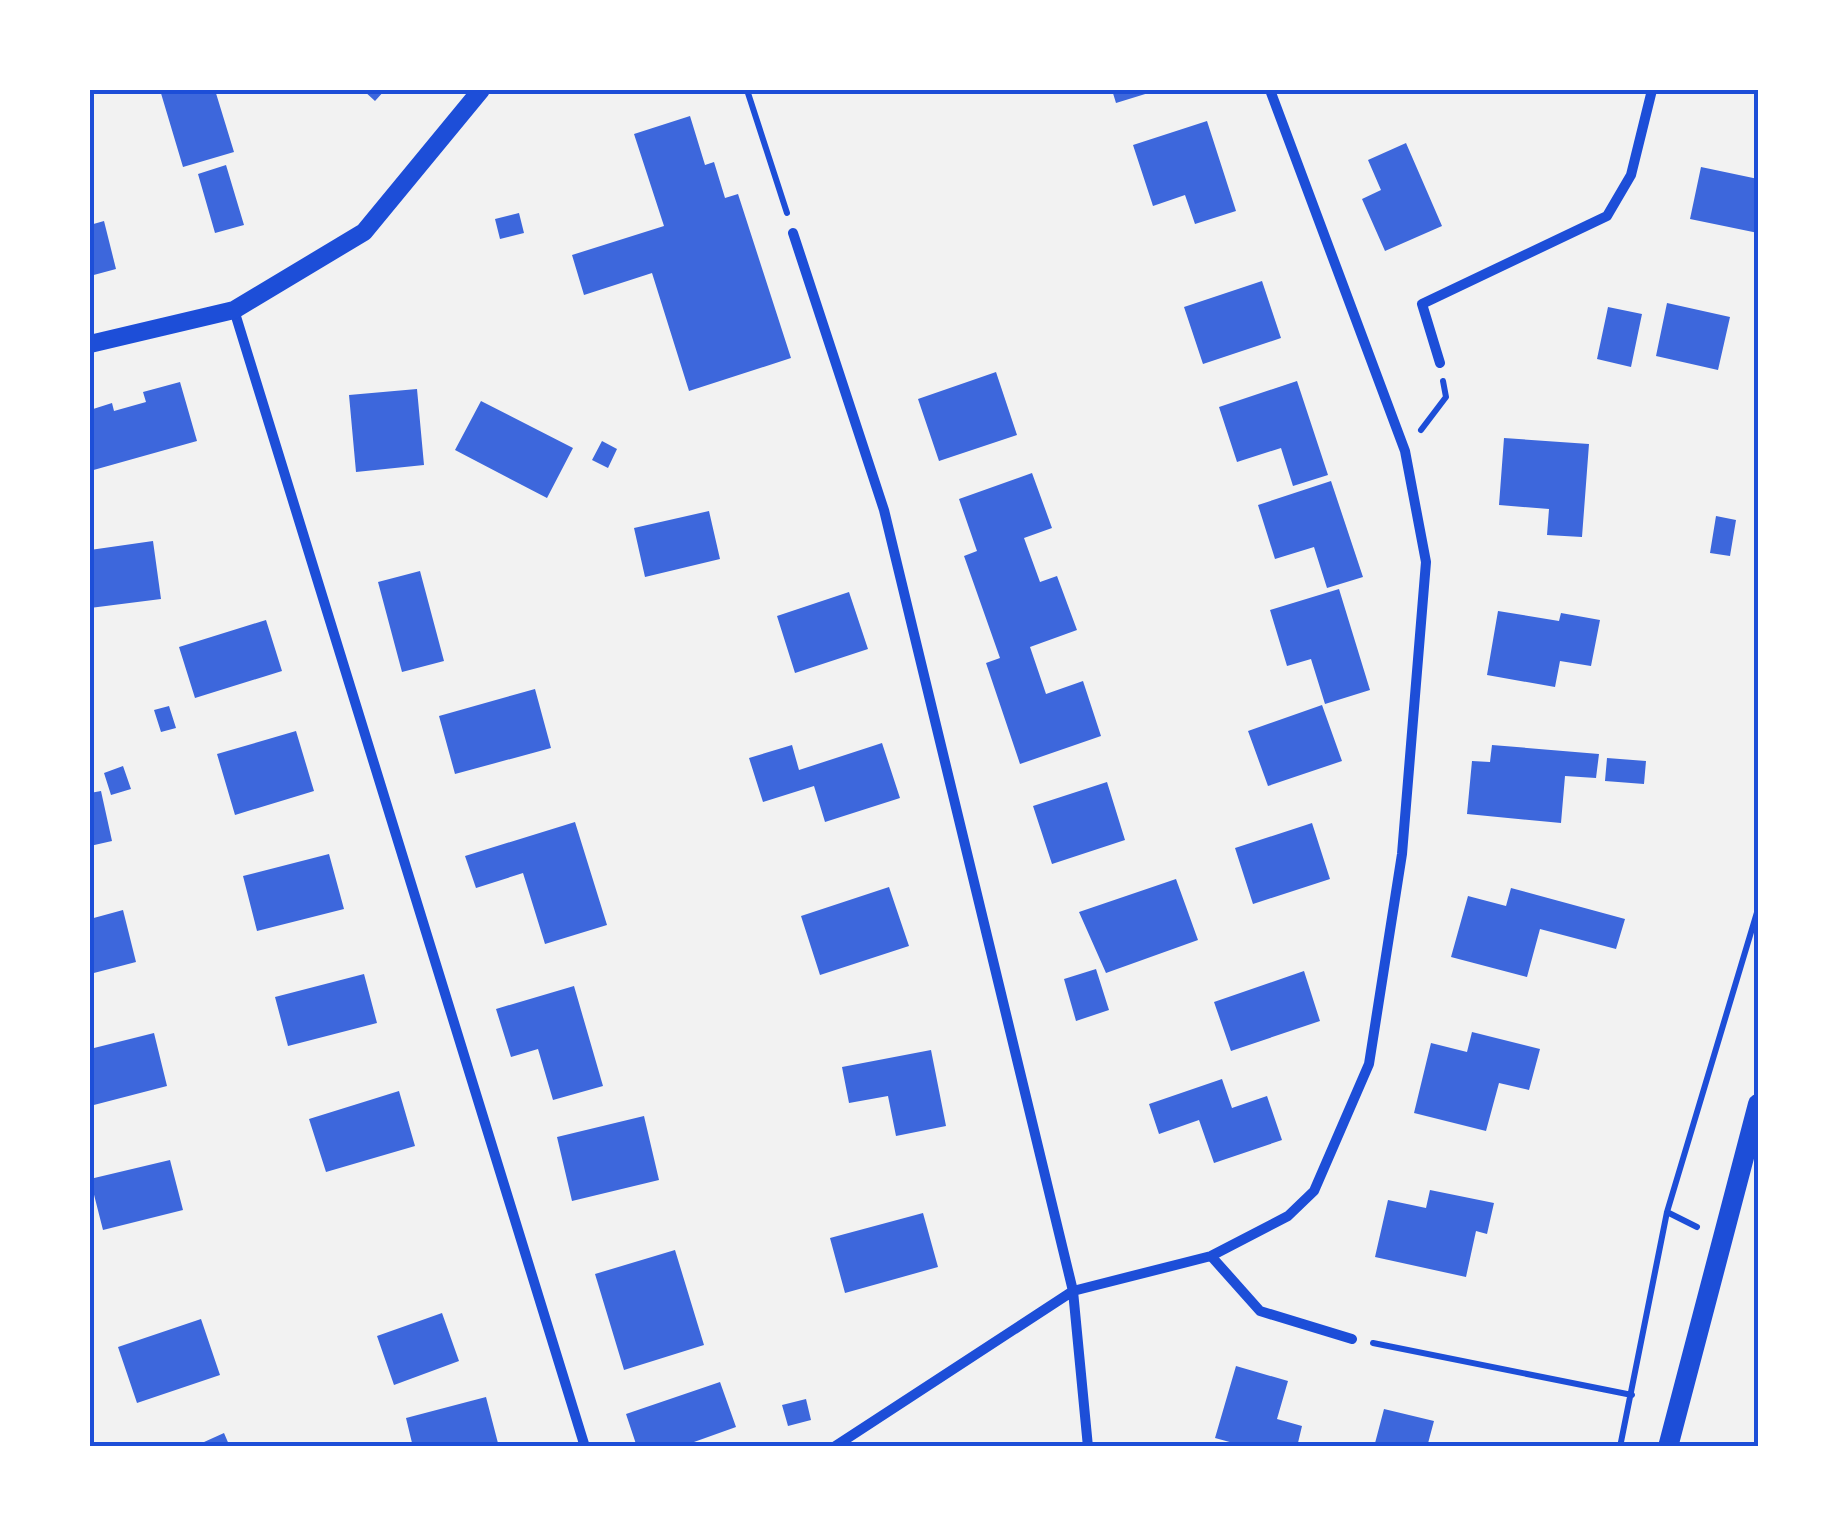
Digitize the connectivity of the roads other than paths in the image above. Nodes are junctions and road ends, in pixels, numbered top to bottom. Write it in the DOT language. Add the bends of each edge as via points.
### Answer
graph roads {
  1 [pos="481,90"];
  2 [pos="1270,90"];
  3 [pos="1652,90"];
  4 [pos="793,233"];
  5 [pos="234,310"];
  6 [pos="90,344"];
  7 [pos="1440,362"];
  8 [pos="1758,1104"];
  9 [pos="1211,1256"];
  10 [pos="1073,1290"];
  11 [pos="1352,1339"];
  12 [pos="585,1447"];
  13 [pos="834,1447"];
  14 [pos="1088,1447"];
  15 [pos="1668,1447"];
  1 -- 5 [label="street" via="364,232"];
  2 -- 9 [label="street" via="1405,451 1426,562 1402,854 1370,1064 1314,1191 1288,1216"];
  3 -- 7 [label="street" via="1631,175 1607,216 1422,304"];
  4 -- 10 [label="street" via="884,510"];
  5 -- 6 [label="street"];
  5 -- 12 [label="street"];
  8 -- 15 [label="main road"];
  9 -- 10 [label="street"];
  9 -- 11 [label="street" via="1260,1311"];
  10 -- 13 [label="street"];
  10 -- 14 [label="street"];
}
